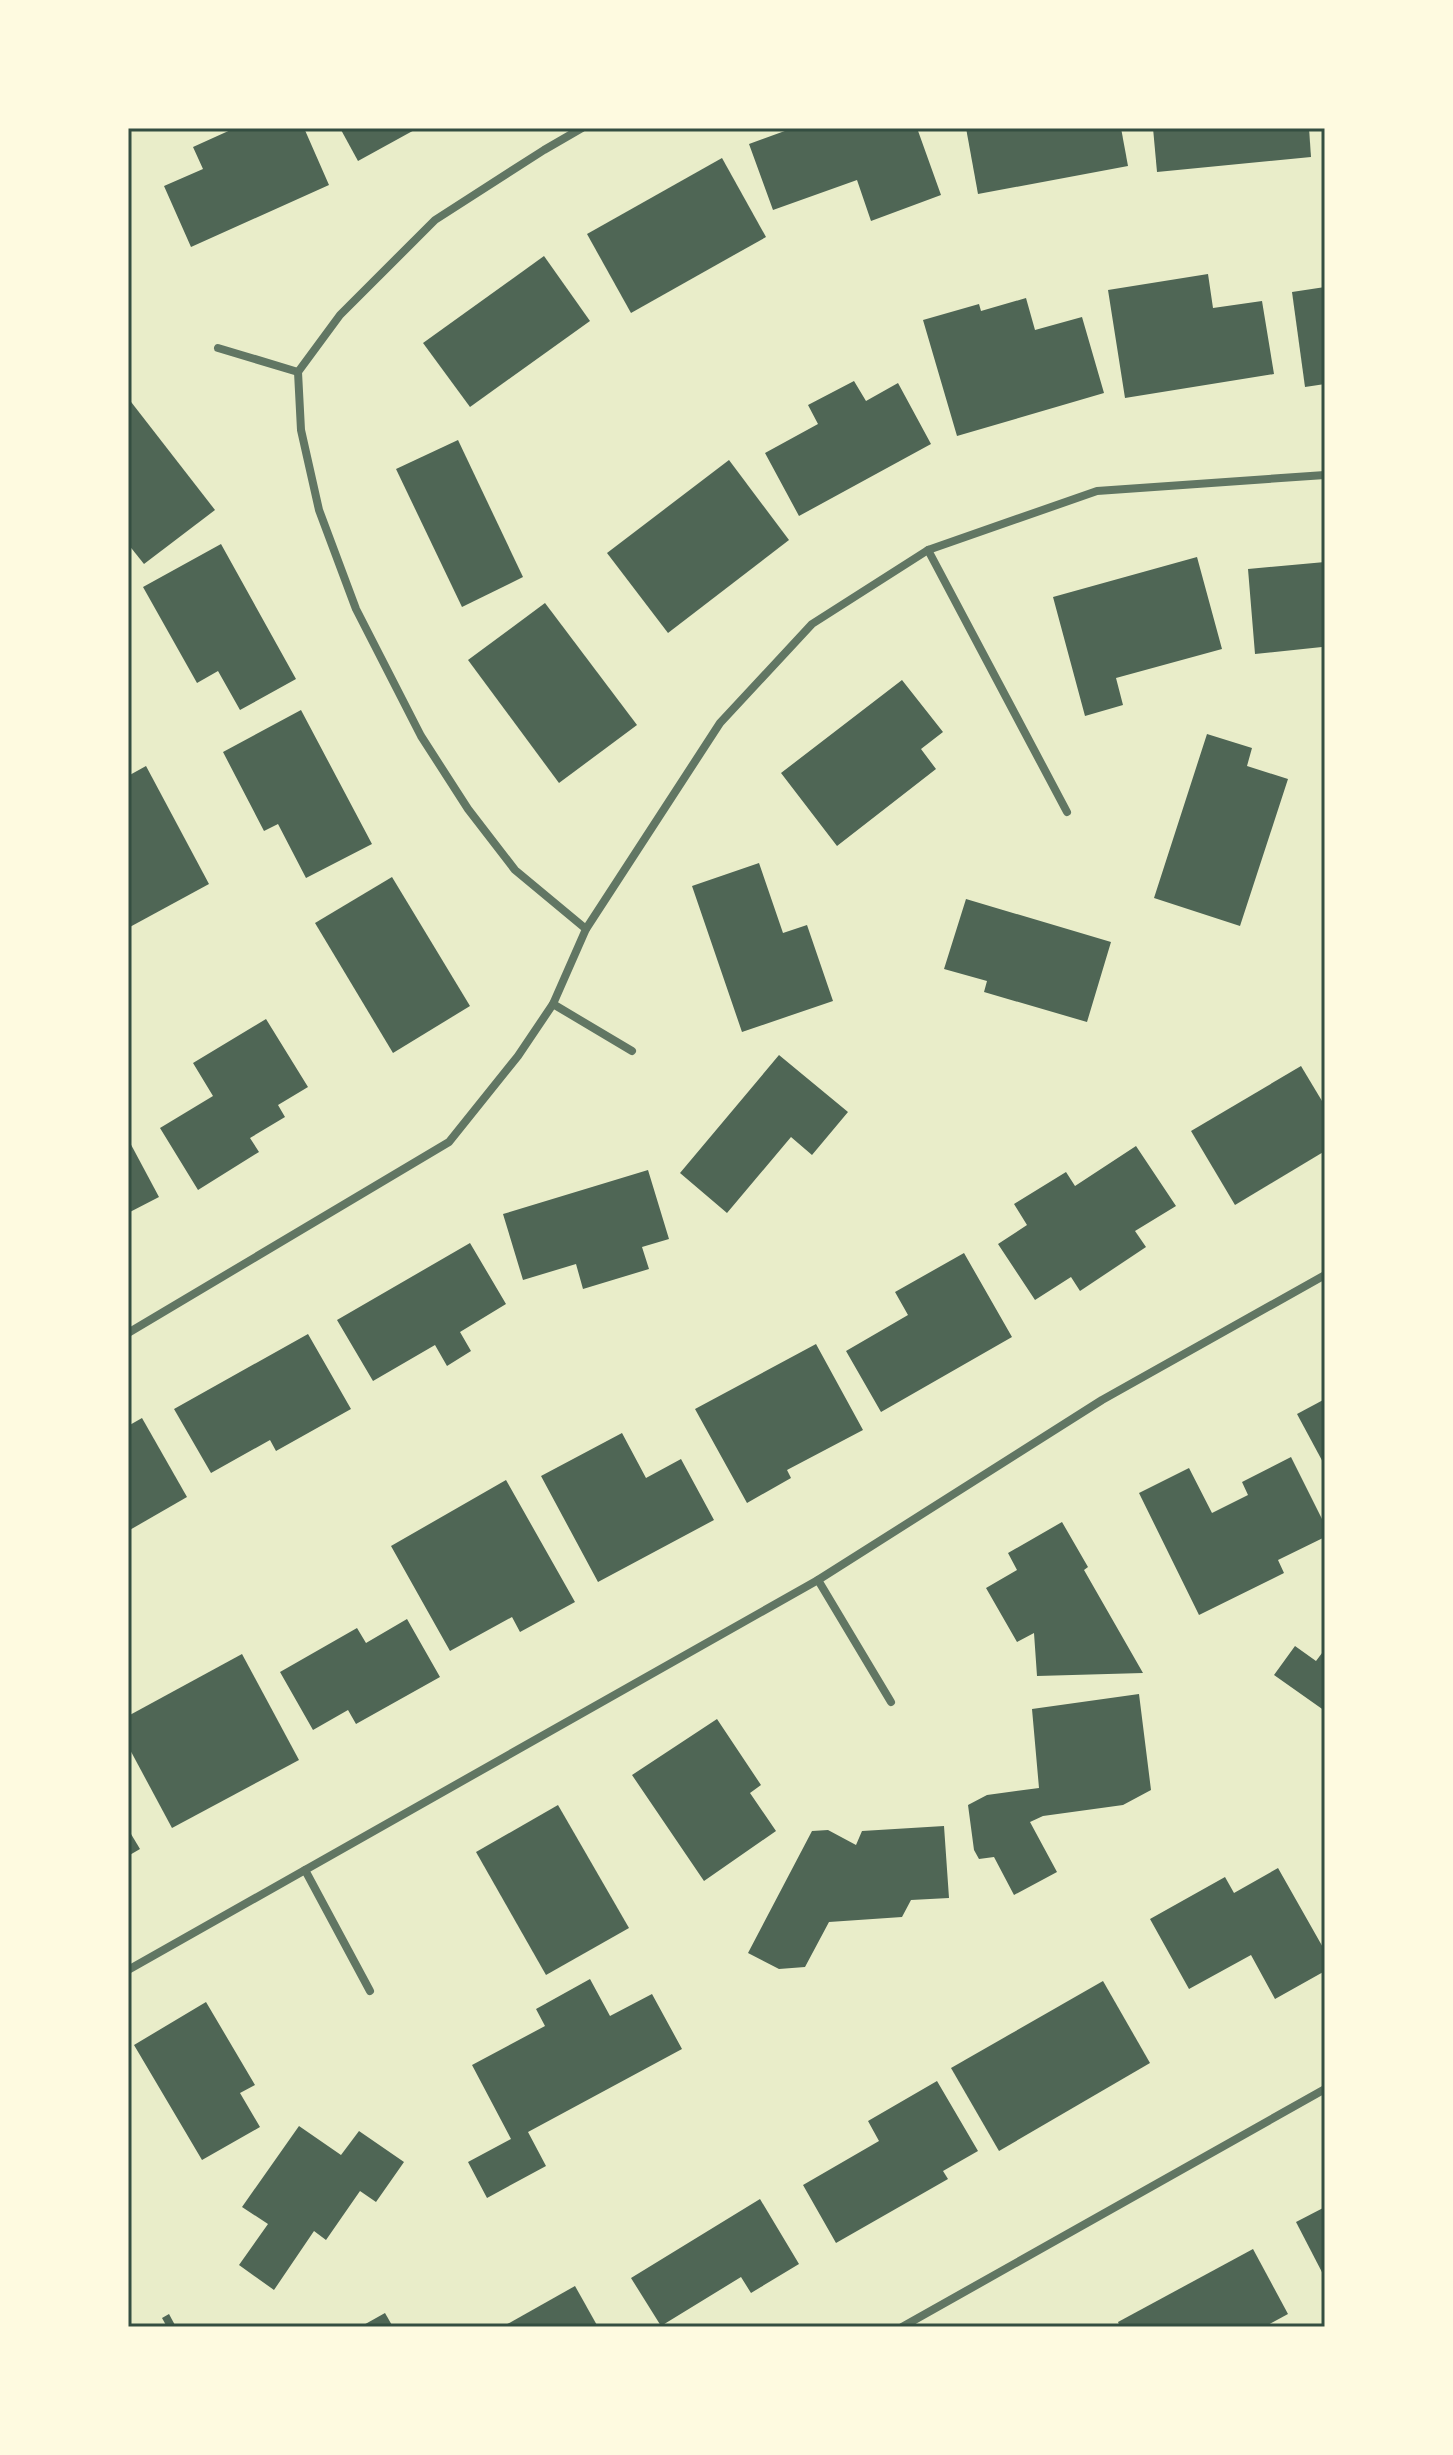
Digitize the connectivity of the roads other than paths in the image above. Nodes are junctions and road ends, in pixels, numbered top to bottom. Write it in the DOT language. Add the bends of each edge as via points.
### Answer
graph roads {
  1 [pos="582,128"];
  2 [pos="218,348"];
  3 [pos="298,372"];
  4 [pos="1325,475"];
  5 [pos="928,550"];
  6 [pos="1067,812"];
  7 [pos="586,929"];
  8 [pos="553,1004"];
  9 [pos="632,1051"];
  10 [pos="1325,1275"];
  11 [pos="128,1333"];
  12 [pos="818,1580"];
  13 [pos="891,1702"];
  14 [pos="305,1870"];
  15 [pos="128,1970"];
  16 [pos="370,1991"];
  17 [pos="1325,2089"];
  18 [pos="902,2327"];
  1 -- 3 [label="street" via="435,220 340,315"];
  2 -- 3 [label="street"];
  3 -- 7 [label="street" via="301,430 319,510 356,609 421,736 515,870"];
  4 -- 5 [label="street" via="1097,491"];
  5 -- 6 [label="street"];
  5 -- 7 [label="street" via="812,624 720,723"];
  7 -- 8 [label="street"];
  8 -- 9 [label="street"];
  8 -- 11 [label="street" via="449,1142"];
  10 -- 12 [label="street" via="1102,1400"];
  12 -- 13 [label="street"];
  12 -- 14 [label="street"];
  14 -- 15 [label="street"];
  14 -- 16 [label="street"];
  17 -- 18 [label="street"];
}
